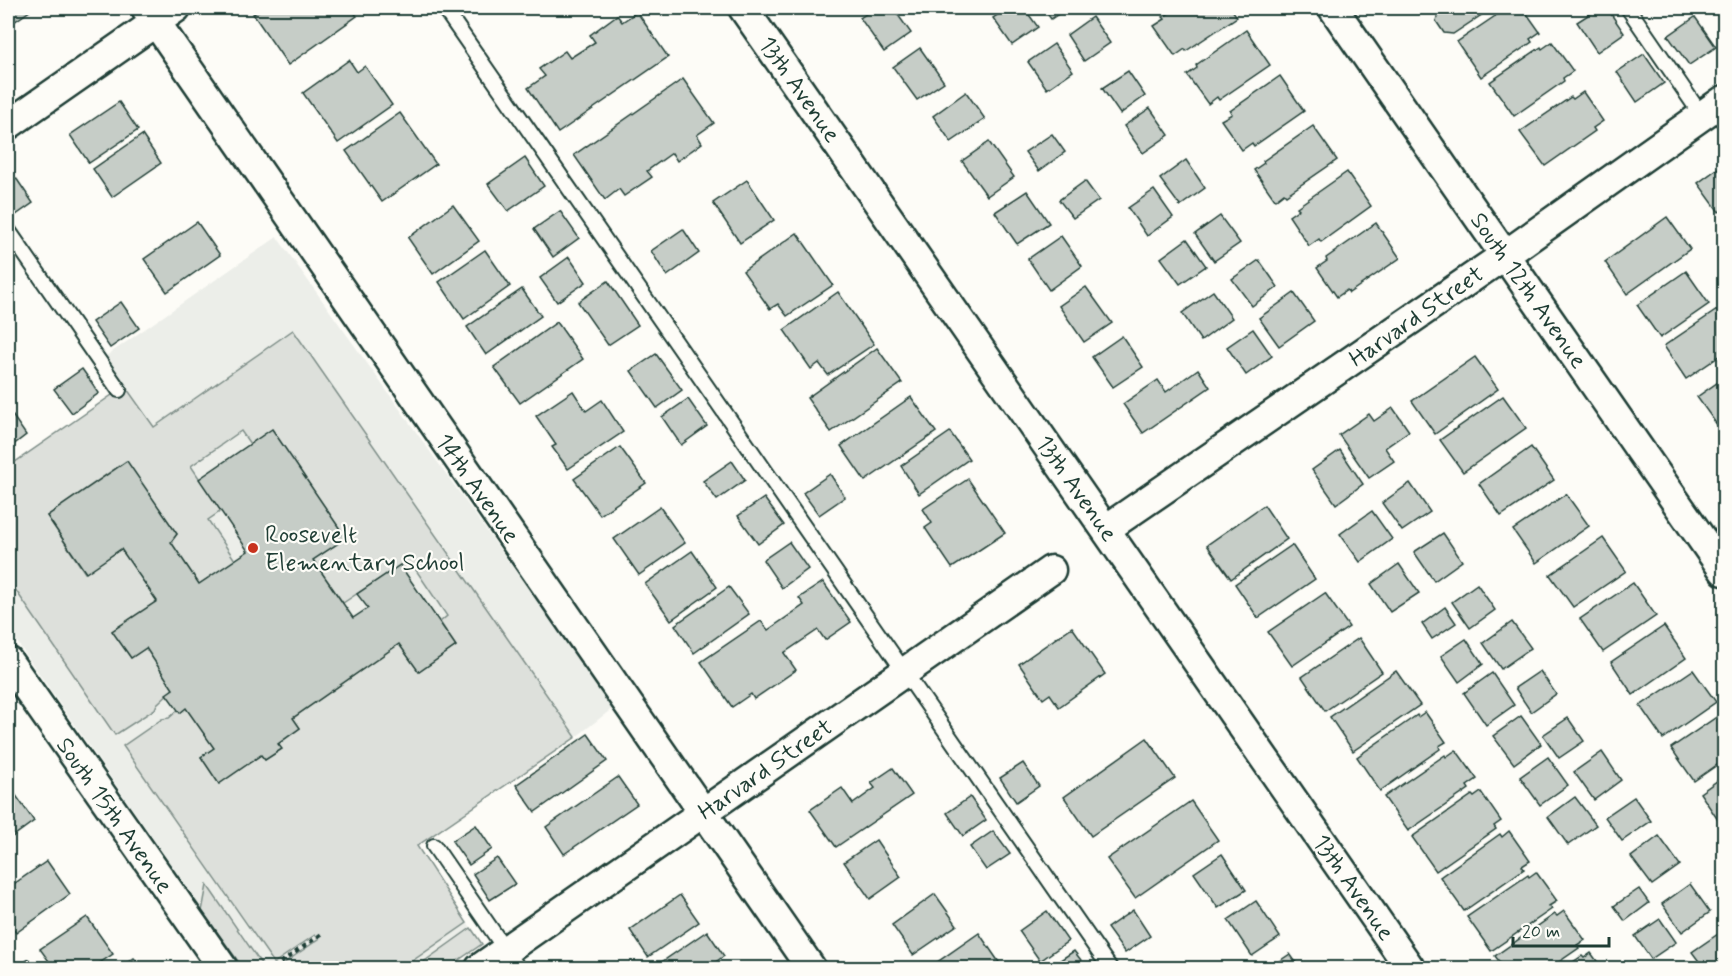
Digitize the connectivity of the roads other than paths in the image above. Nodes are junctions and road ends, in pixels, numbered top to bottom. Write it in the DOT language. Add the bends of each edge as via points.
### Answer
graph roads {
  1 [pos="444,8"];
  2 [pos="743,8"];
  3 [pos="1334,8"];
  4 [pos="1628,8"];
  5 [pos="159,12"];
  6 [pos="1713,108"];
  7 [pos="8,125"];
  8 [pos="8,230"];
  9 [pos="1505,255"];
  10 [pos="119,390"];
  11 [pos="1106,529"];
  12 [pos="1051,570"];
  13 [pos="1725,572"];
  14 [pos="8,661"];
  15 [pos="903,672"];
  16 [pos="703,813"];
  17 [pos="434,846"];
  18 [pos="512,960"];
  19 [pos="222,969"];
  20 [pos="480,969"];
  21 [pos="811,969"];
  22 [pos="1110,969"];
  23 [pos="1410,969"];
  1 -- 15 [label="lane"];
  2 -- 11 [label="street, 13th Avenue"];
  3 -- 9 [label="street, South 12th Avenue"];
  4 -- 6 [label="lane"];
  5 -- 7 [label="street"];
  5 -- 16 [label="street, 14th Avenue"];
  6 -- 9 [label="street, Harvard Street"];
  8 -- 10 [label="lane"];
  9 -- 11 [label="street, Harvard Street"];
  9 -- 13 [label="street, South 12th Avenue"];
  11 -- 23 [label="street, 13th Avenue"];
  12 -- 15 [label="street, Harvard Street"];
  14 -- 19 [label="street, South 15th Avenue"];
  15 -- 16 [label="street, Harvard Street"];
  15 -- 22 [label="lane"];
  16 -- 18 [label="street, Harvard Street"];
  16 -- 21 [label="street, 14th Avenue"];
  17 -- 18 [label="lane"];
  18 -- 20 [label="street, Harvard Street"];
}
